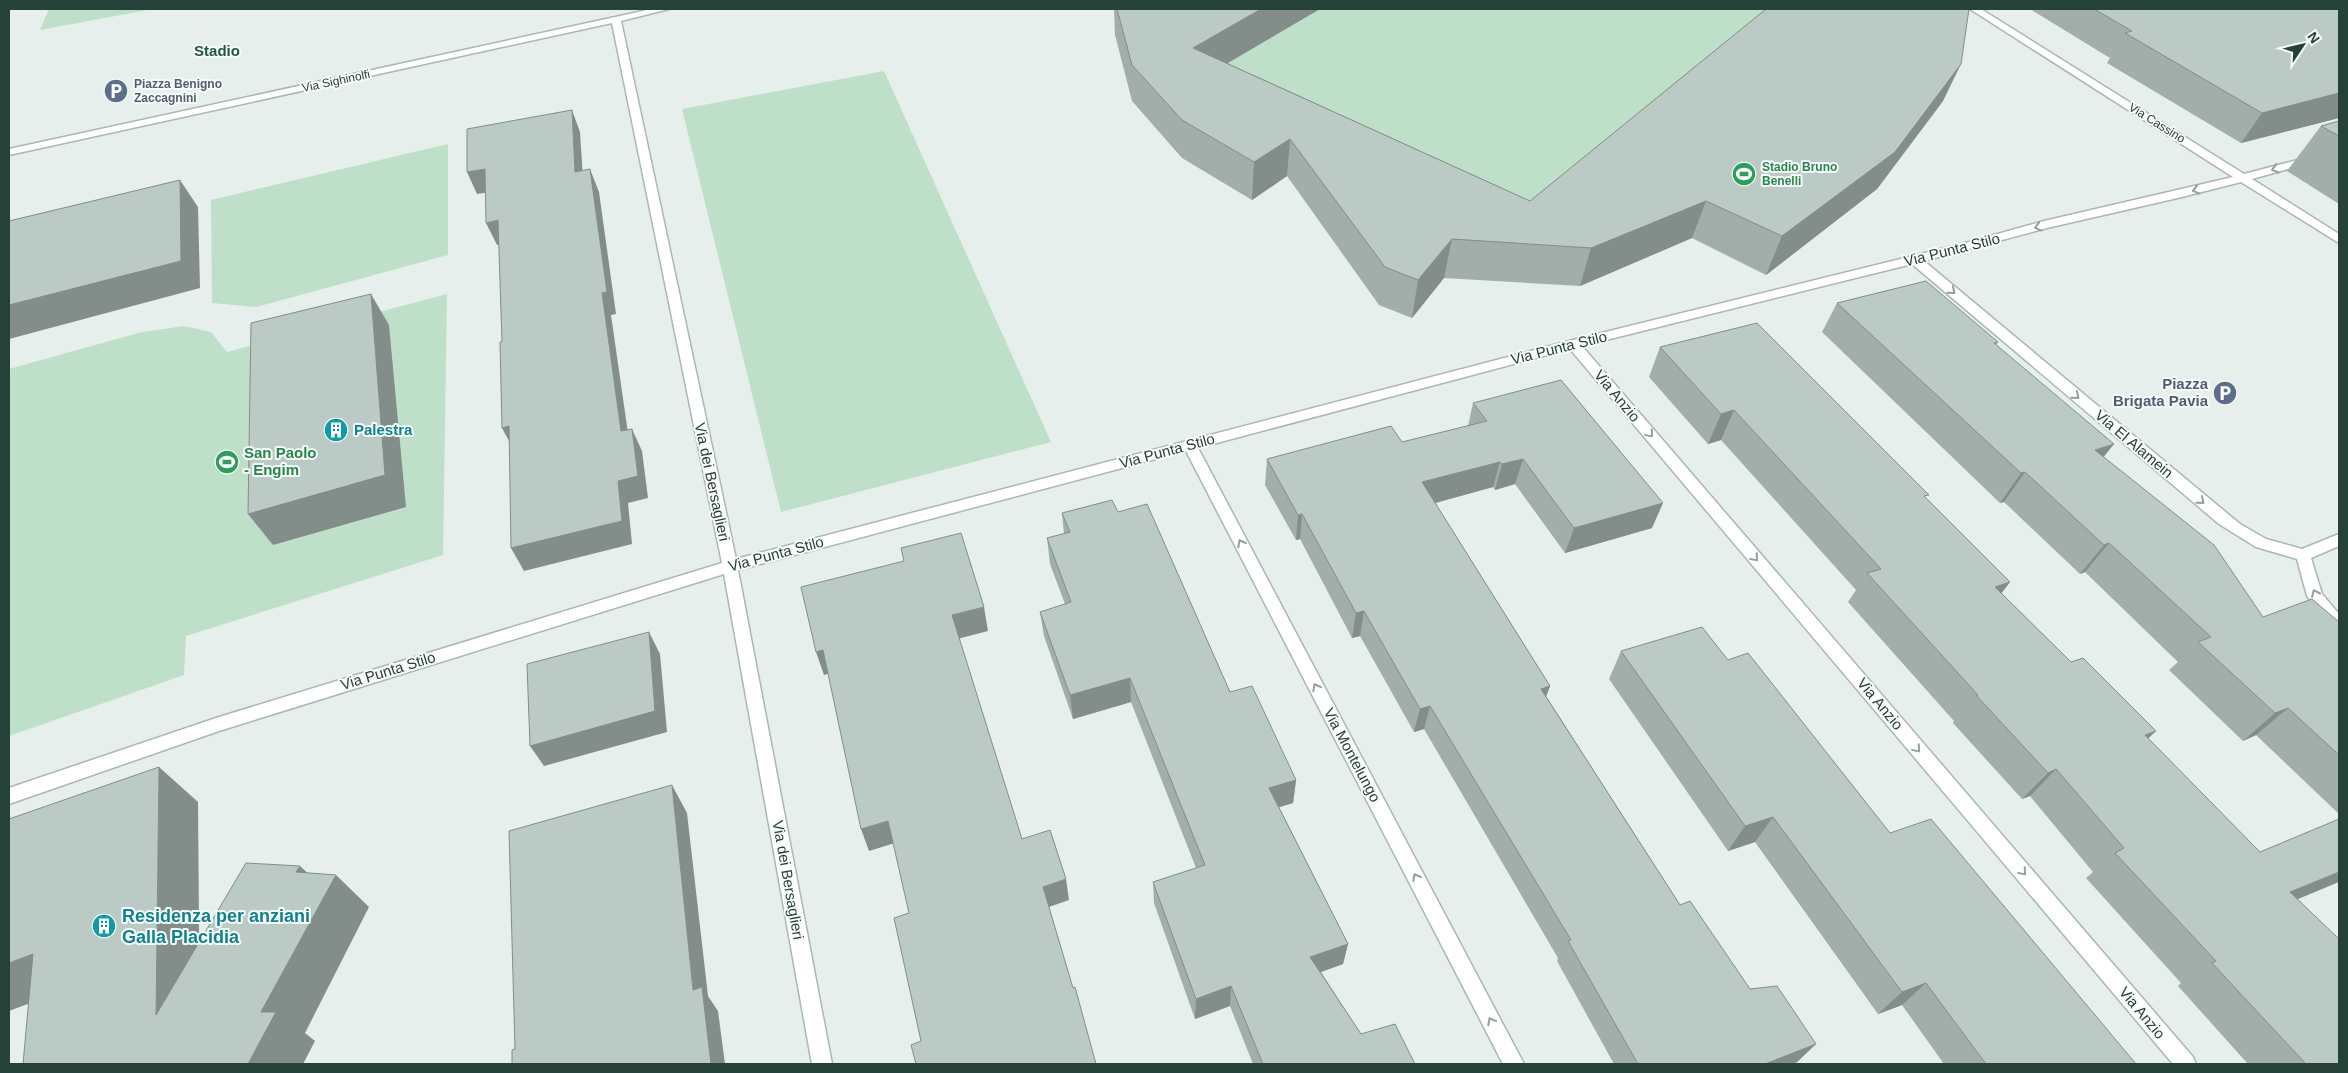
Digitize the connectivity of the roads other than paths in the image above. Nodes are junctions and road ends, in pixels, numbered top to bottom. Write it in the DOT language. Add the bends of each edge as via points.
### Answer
graph roads {
  1 [pos="664,9"];
  2 [pos="1975,9"];
  3 [pos="616,20"];
  4 [pos="9,152"];
  5 [pos="2339,152"];
  6 [pos="2243,178"];
  7 [pos="2339,238"];
  8 [pos="1915,260"];
  9 [pos="1573,344"];
  10 [pos="1190,445"];
  11 [pos="2339,540"];
  12 [pos="2303,554"];
  13 [pos="730,566"];
  14 [pos="2339,625"];
  15 [pos="9,796"];
  16 [pos="822,1064"];
  17 [pos="1514,1064"];
  18 [pos="2186,1064"];
  1 -- 3 [label="street, Via Sighinolfi"];
  2 -- 6 [label="street, Via Cassino"];
  3 -- 4 [label="street, Via Sighinolfi"];
  3 -- 13 [label="street, Via dei Bersaglieri"];
  5 -- 6 [label="street, Via Punta Stilo, one-way"];
  6 -- 7 [label="street, Via Cassino"];
  6 -- 8 [label="street, Via Punta Stilo, one-way" via="2044,225"];
  8 -- 9 [label="street, Via Punta Stilo"];
  8 -- 12 [label="street, Via El Alamein, one-way" via="2224,520 2270,548"];
  9 -- 10 [label="street, Via Punta Stilo"];
  9 -- 18 [label="street, Via Anzio, one-way"];
  10 -- 13 [label="street, Via Punta Stilo"];
  17 -- 10 [label="street, Via Montelungo, one-way"];
  11 -- 12 [label="street"];
  14 -- 12 [label="street, one-way" via="2315,596"];
  13 -- 15 [label="street, Via Punta Stilo" via="219,724"];
  13 -- 16 [label="street, Via dei Bersaglieri"];
}
